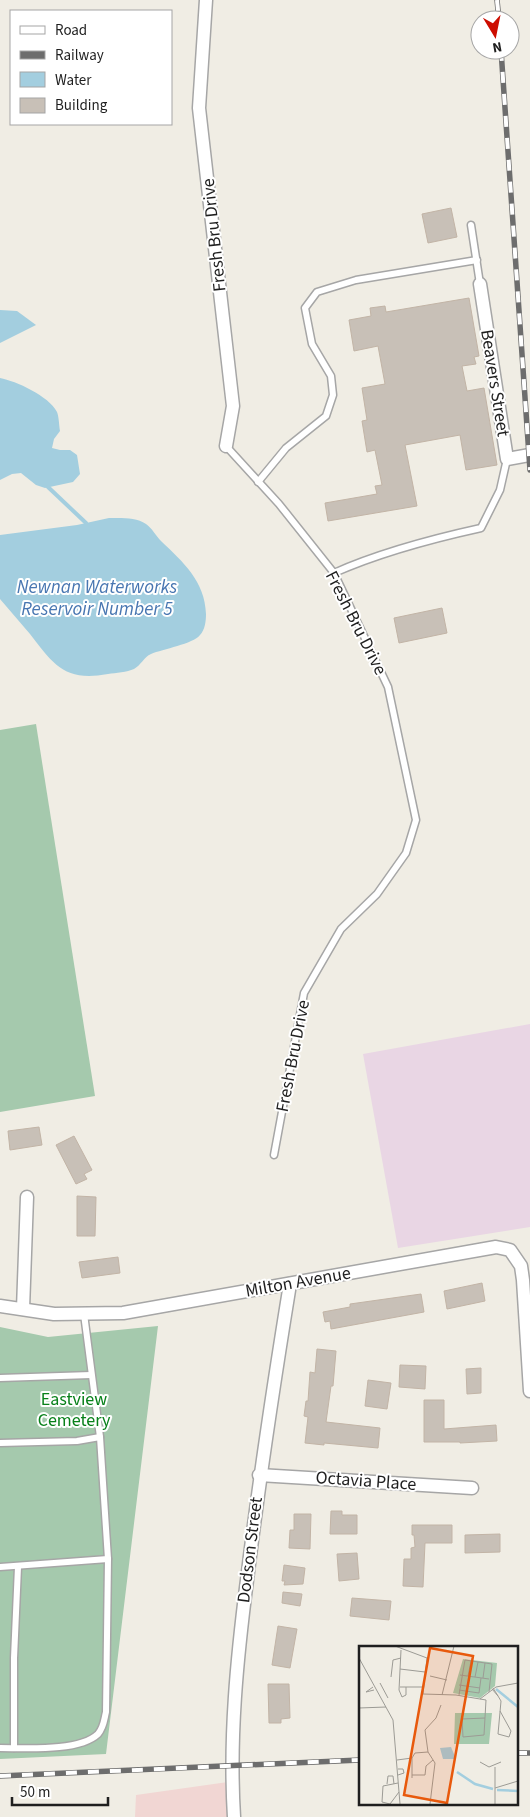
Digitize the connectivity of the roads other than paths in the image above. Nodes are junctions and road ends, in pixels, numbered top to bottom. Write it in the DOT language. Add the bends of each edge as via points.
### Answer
graph roads {
  1 [pos="206,0"];
  2 [pos="471,225"];
  3 [pos="477,260"];
  4 [pos="480,284"];
  5 [pos="226,446"];
  6 [pos="530,455"];
  7 [pos="507,459"];
  8 [pos="258,482"];
  9 [pos="334,573"];
  10 [pos="274,1155"];
  11 [pos="27,1197"];
  12 [pos="290,1284"];
  13 [pos="0,1306"];
  14 [pos="23,1309"];
  15 [pos="84,1314"];
  16 [pos="528,1331"];
  17 [pos="91,1375"];
  18 [pos="0,1378"];
  19 [pos="530,1391"];
  20 [pos="100,1437"];
  21 [pos="0,1443"];
  22 [pos="259,1475"];
  23 [pos="472,1488"];
  24 [pos="108,1559"];
  25 [pos="0,1567"];
  26 [pos="18,1567"];
  27 [pos="0,1748"];
  28 [pos="14,1748"];
  29 [pos="234,1817"];
  1 -- 5 [label="street, Fresh Bru Drive" via="199,108 233,406"];
  2 -- 3 [label="lane"];
  3 -- 4 [label="lane"];
  3 -- 8 [label="lane" via="356,280 317,292 304,308 312,344 331,376 333,395 326,416 286,448"];
  4 -- 7 [label="street, Beavers Street"];
  5 -- 8 [label="lane, Fresh Bru Drive"];
  6 -- 7 [label="street, Beavers Street"];
  7 -- 9 [label="lane" via="500,490 481,528 422,541"];
  8 -- 9 [label="lane, Fresh Bru Drive"];
  9 -- 10 [label="lane, Fresh Bru Drive" via="388,687 416,820 406,853 377,894 340,930 304,993"];
  11 -- 14 [label="street"];
  12 -- 15 [label="street, Milton Avenue" via="123,1313"];
  12 -- 16 [label="street, Milton Avenue" via="496,1247 510,1250 521,1266"];
  12 -- 22 [label="street, Dodson Street"];
  13 -- 14 [label="street, Milton Avenue"];
  14 -- 15 [label="street, Milton Avenue"];
  15 -- 17 [label="lane"];
  16 -- 19 [label="street, Milton Avenue"];
  17 -- 18 [label="lane"];
  17 -- 20 [label="lane"];
  20 -- 21 [label="lane"];
  20 -- 24 [label="lane"];
  22 -- 23 [label="street, Octavia Place"];
  22 -- 29 [label="street, Dodson Street" via="239,1642 233,1732"];
  24 -- 26 [label="lane"];
  24 -- 28 [label="lane" via="104,1725 93,1737 78,1744"];
  25 -- 26 [label="lane"];
  26 -- 28 [label="lane"];
  27 -- 28 [label="lane"];
}
